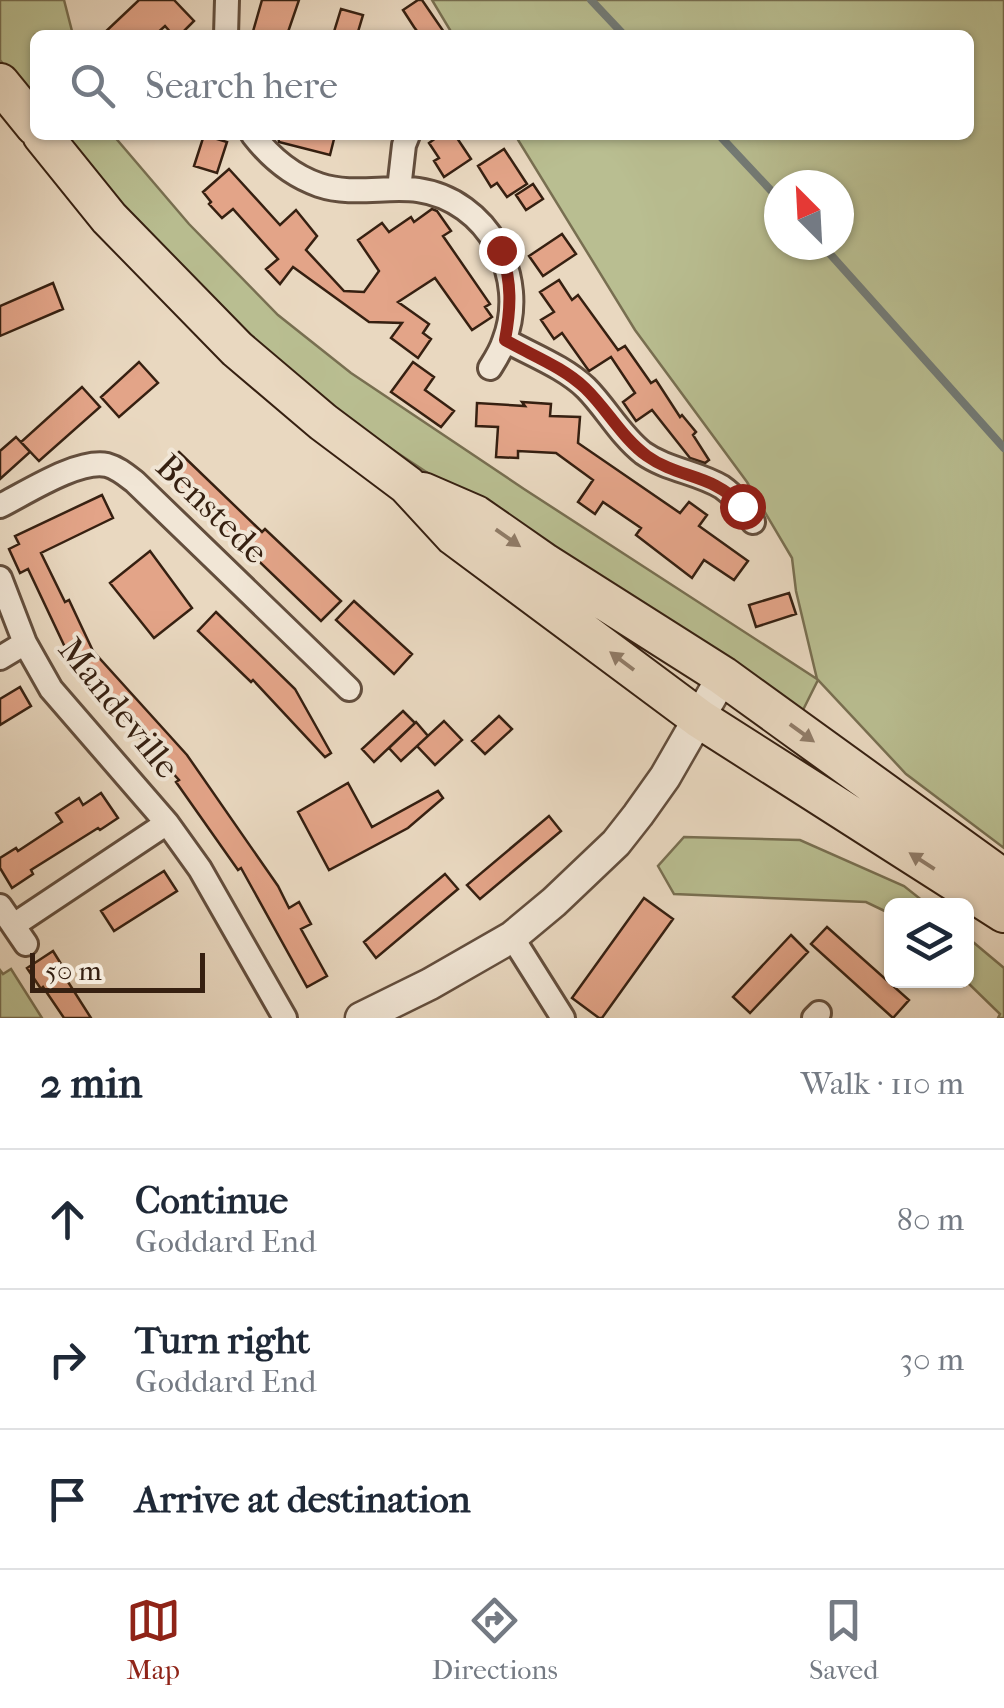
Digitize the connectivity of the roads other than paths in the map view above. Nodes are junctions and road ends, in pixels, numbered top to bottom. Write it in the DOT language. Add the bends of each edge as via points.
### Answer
graph roads {
  1 [pos="226,0"];
  2 [pos="226,30"];
  3 [pos="0,83"];
  4 [pos="30,120"];
  5 [pos="46,140"];
  6 [pos="257,140"];
  7 [pos="406,140"];
  8 [pos="400,189"];
  9 [pos="505,340"];
  10 [pos="490,368"];
  11 [pos="407,485"];
  12 [pos="0,506"];
  13 [pos="753,522"];
  14 [pos="0,578"];
  15 [pos="25,643"];
  16 [pos="0,658"];
  17 [pos="723,676"];
  18 [pos="348,688"];
  19 [pos="700,719"];
  20 [pos="167,823"];
  21 [pos="1004,883"];
  22 [pos="1004,913"];
  23 [pos="13,925"];
  24 [pos="512,937"];
  25 [pos="285,1018"];
  26 [pos="361,1018"];
  27 [pos="563,1018"];
  1 -- 2 [label="street"];
  3 -- 4 [label="highway"];
  5 -- 11 [label="highway" via="108,218 237,349"];
  6 -- 8 [label="street" via="289,170 320,185"];
  7 -- 8 [label="street"];
  8 -- 9 [label="street" via="450,199 490,233 510,282"];
  9 -- 10 [label="street"];
  9 -- 13 [label="street" via="576,380 644,454 720,486"];
  11 -- 17 [label="highway, one-way" via="476,515"];
  19 -- 11 [label="highway, one-way" via="454,536"];
  12 -- 18 [label="street, Benstede" via="76,468 110,466 135,482"];
  14 -- 15 [label="street, Mandeville"];
  15 -- 16 [label="street"];
  15 -- 20 [label="street, Mandeville" via="52,689"];
  17 -- 19 [label="street"];
  17 -- 21 [label="highway, one-way"];
  22 -- 19 [label="highway, one-way"];
  19 -- 24 [label="street" via="616,842"];
  20 -- 23 [label="street, Mandeville"];
  20 -- 25 [label="street, Mandeville"];
  24 -- 26 [label="street"];
  24 -- 27 [label="street"];
}
